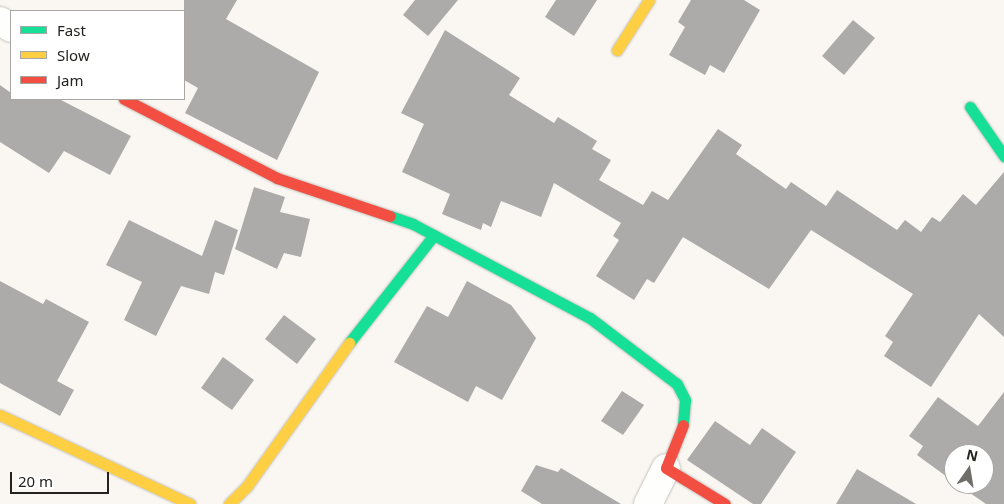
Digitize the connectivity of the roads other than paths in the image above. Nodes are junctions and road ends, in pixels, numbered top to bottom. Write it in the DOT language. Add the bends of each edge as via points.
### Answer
graph roads {
  1 [pos="649,0"];
  2 [pos="617,50"];
  3 [pos="126,100"];
  4 [pos="970,107"];
  5 [pos="1004,156"];
  6 [pos="434,235"];
  7 [pos="0,415"];
  8 [pos="666,468"];
  9 [pos="190,504"];
  10 [pos="229,504"];
  11 [pos="648,504"];
  12 [pos="725,504"];
  1 -- 2 [label="street"];
  3 -- 6 [label="street" via="277,178 413,224"];
  4 -- 5 [label="street"];
  6 -- 8 [label="street" via="590,318 677,384 685,400 686,418"];
  6 -- 10 [label="street" via="320,380 247,486"];
  7 -- 9 [label="street"];
  8 -- 11 [label="street"];
  8 -- 12 [label="street"];
}
